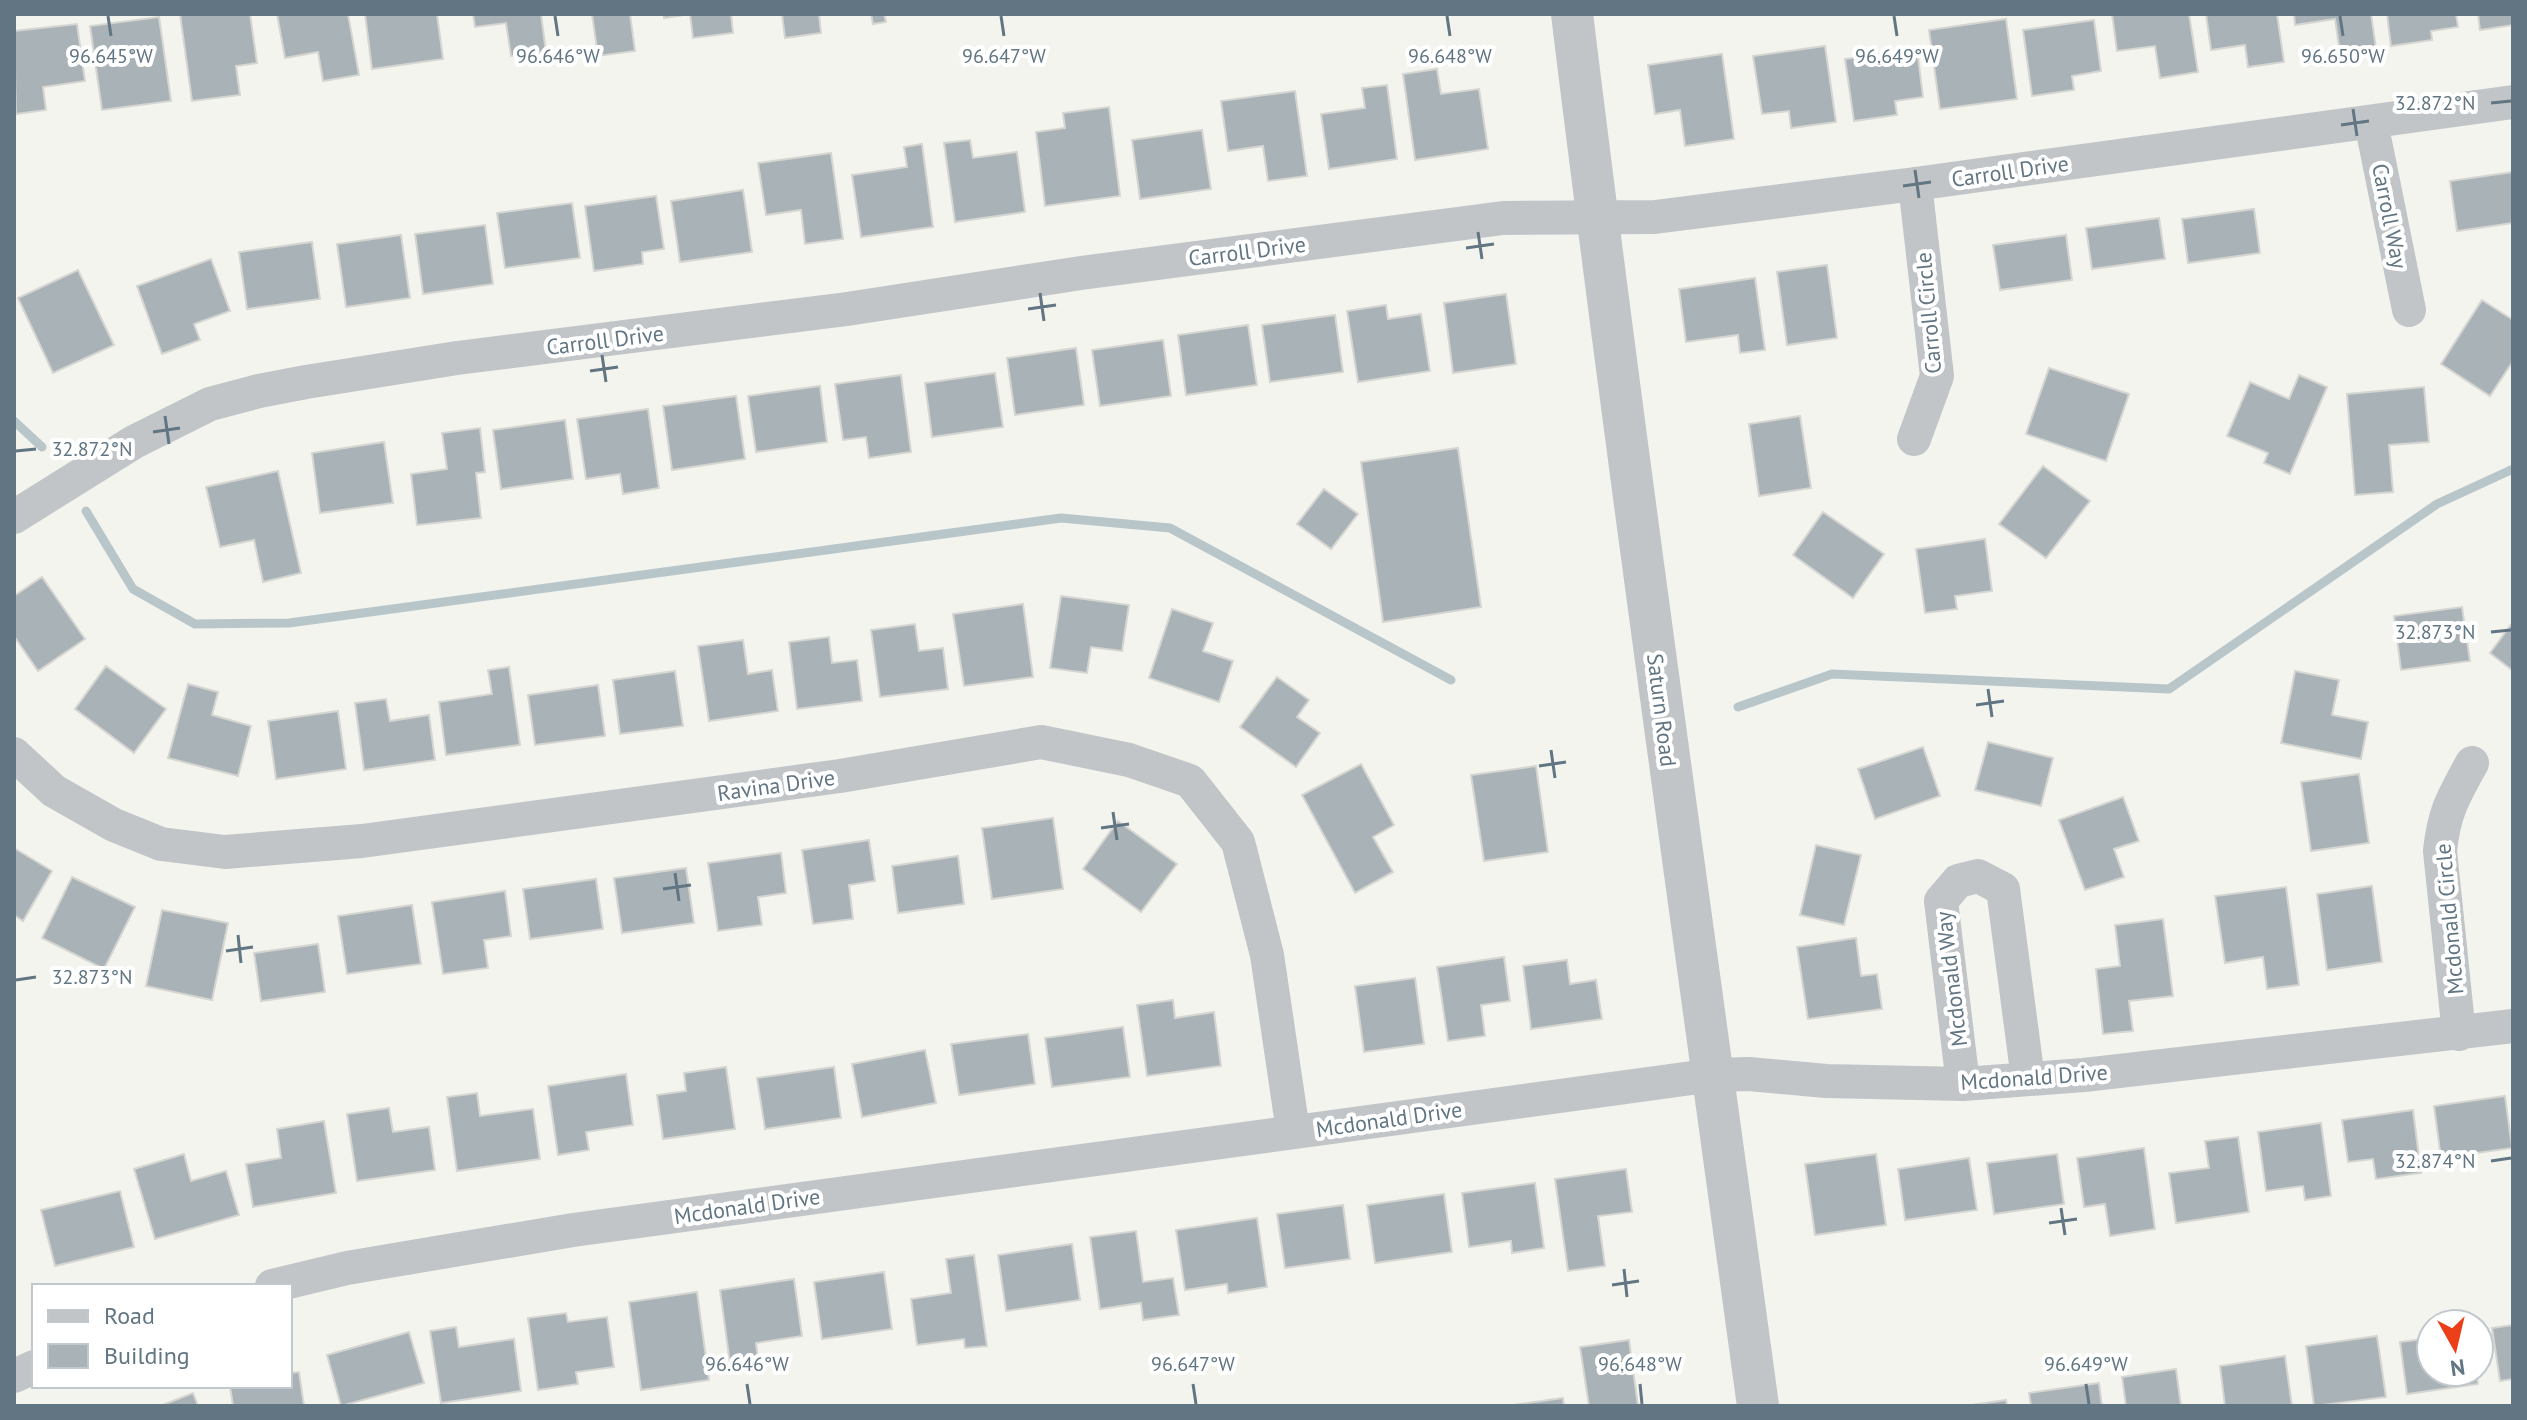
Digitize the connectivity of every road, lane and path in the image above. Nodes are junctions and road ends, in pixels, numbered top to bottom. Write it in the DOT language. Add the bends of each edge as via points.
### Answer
graph roads {
  1 [pos="1572,14"];
  2 [pos="2513,102"];
  3 [pos="2371,122"];
  4 [pos="1915,184"];
  5 [pos="1597,219"];
  6 [pos="2409,310"];
  7 [pos="1914,439"];
  8 [pos="14,517"];
  9 [pos="14,754"];
  10 [pos="2472,763"];
  11 [pos="2513,1026"];
  12 [pos="2459,1034"];
  13 [pos="1714,1075"];
  14 [pos="2028,1079"];
  15 [pos="1963,1084"];
  16 [pos="1293,1131"];
  17 [pos="280,1284"];
  18 [pos="14,1398"];
  19 [pos="19,1406"];
  20 [pos="1758,1406"];
  1 -- 5 [label="street, Saturn Road"];
  2 -- 3 [label="street, Carroll Drive"];
  3 -- 4 [label="street, Carroll Drive"];
  3 -- 6 [label="street, Carroll Way"];
  4 -- 5 [label="street, Carroll Drive" via="1655,217"];
  4 -- 7 [label="street, Carroll Circle" via="1937,376"];
  5 -- 8 [label="street, Carroll Drive" via="1503,218 457,358 274,388 210,404 147,435"];
  5 -- 13 [label="street, Saturn Road"];
  9 -- 16 [label="street, Ravina Drive" via="54,791 114,825 161,844 225,852 362,841 840,776 1041,742 1129,760 1190,781 1238,842 1267,955"];
  10 -- 12 [label="street, Mcdonald Circle" via="2448,806 2440,851"];
  11 -- 12 [label="street, Mcdonald Drive"];
  12 -- 14 [label="street, Mcdonald Drive"];
  13 -- 15 [label="street, Mcdonald Drive"];
  13 -- 16 [label="street, Mcdonald Drive"];
  13 -- 20 [label="street, Saturn Road"];
  14 -- 15 [label="street, Mcdonald Drive"];
  14 -- 15 [label="street, Mcdonald Way" via="2003,889 1978,876 1958,881 1941,901"];
  16 -- 17 [label="street, Mcdonald Drive" via="573,1230"];
  18 -- 19 [label="street"];
}
